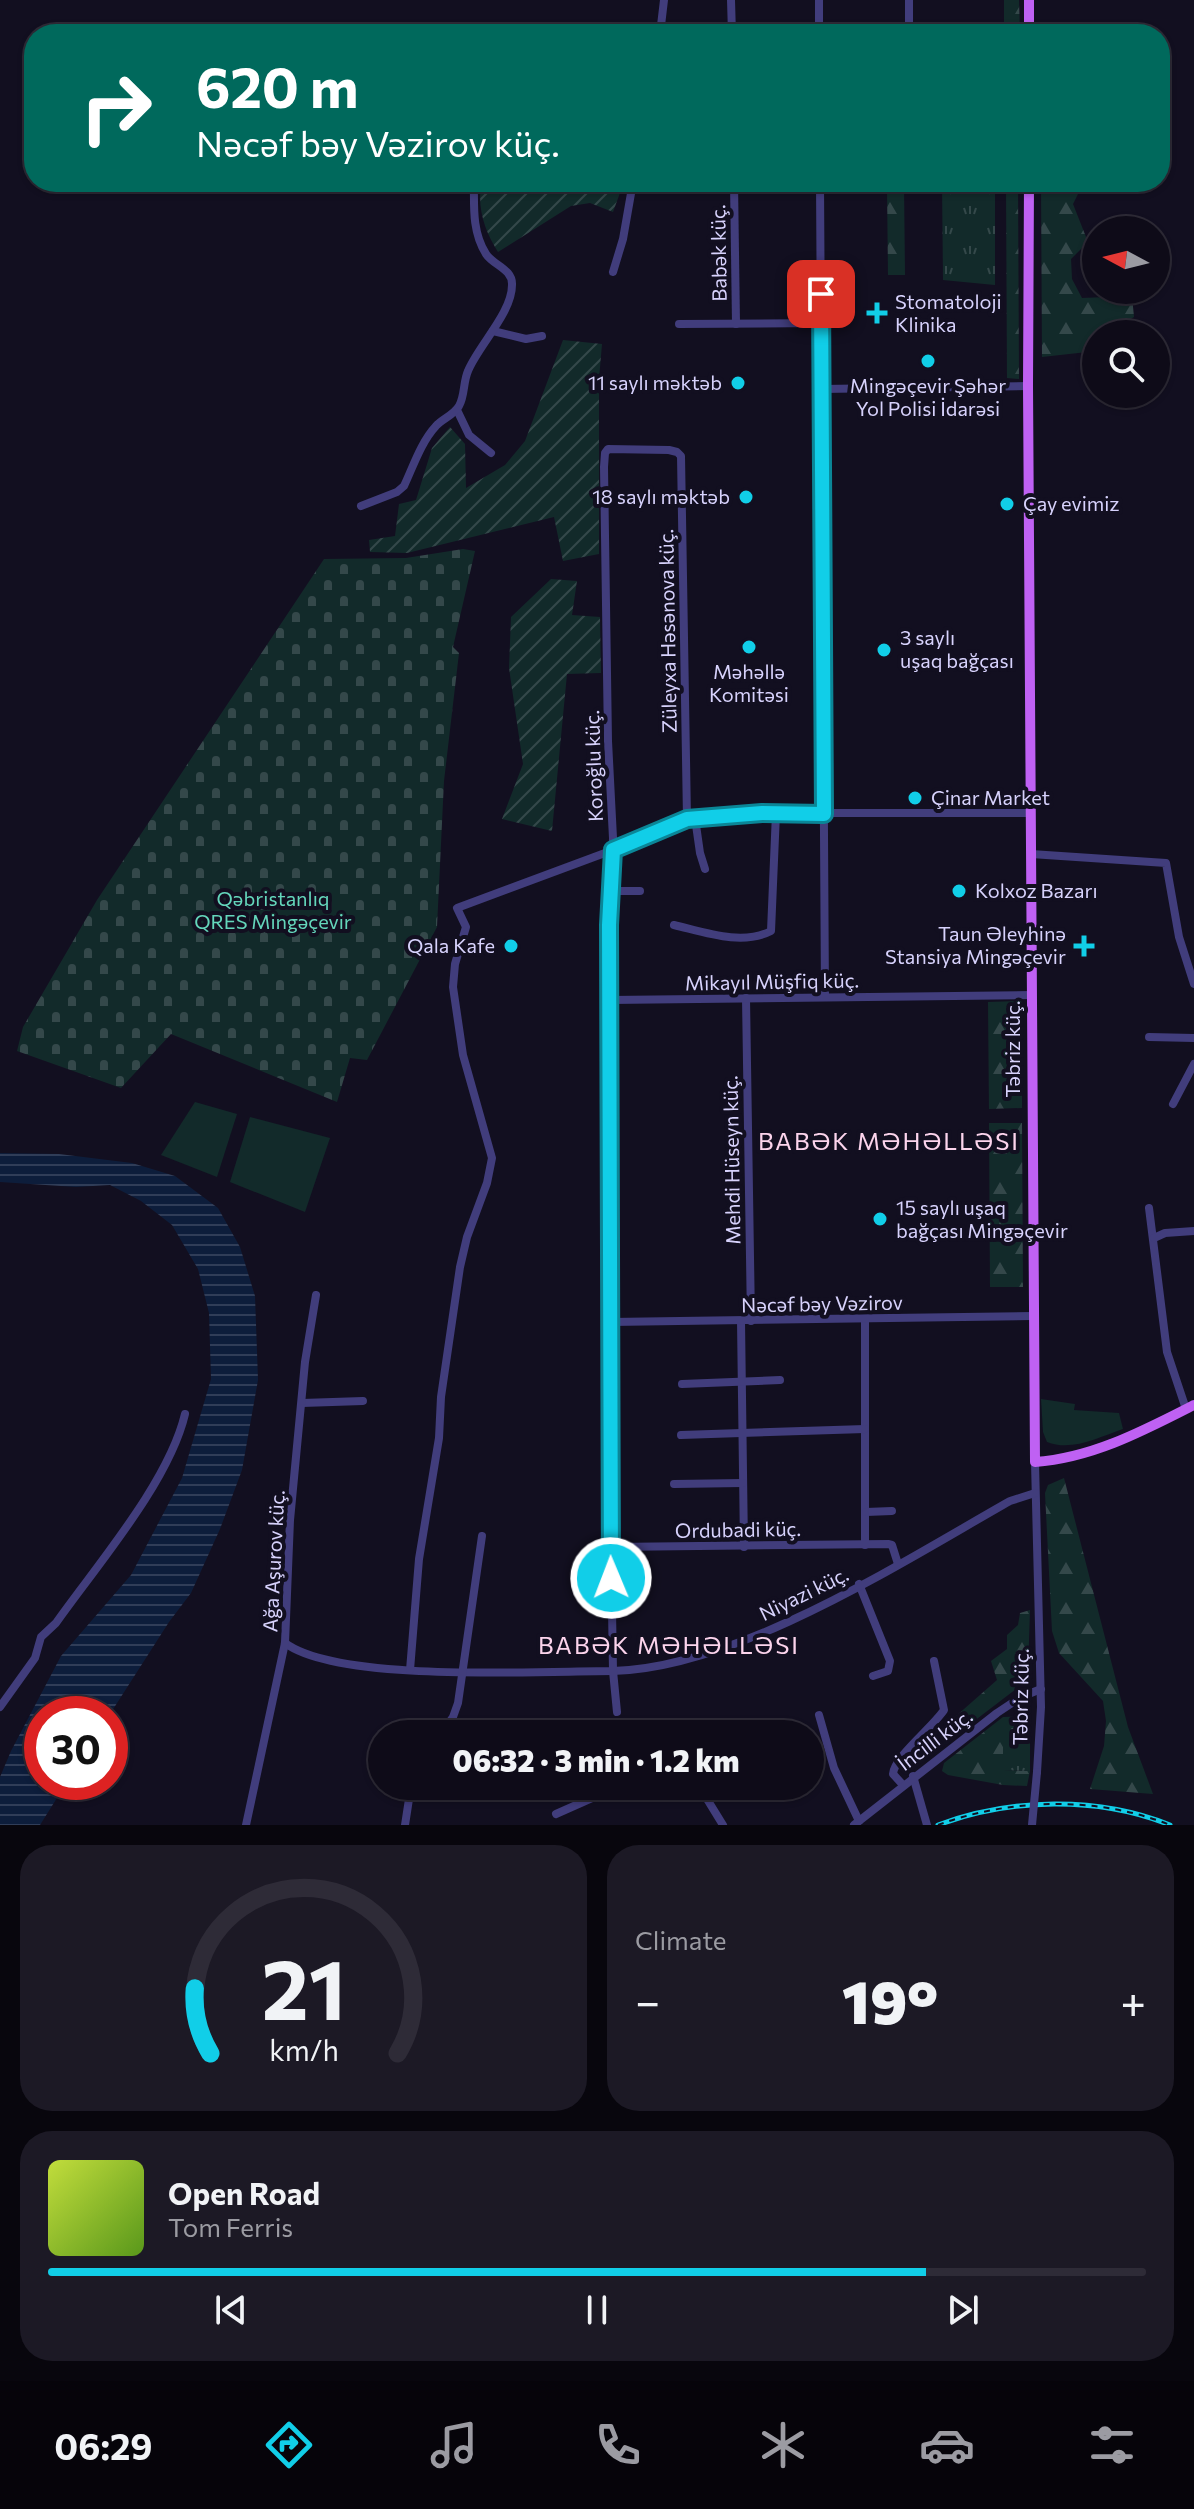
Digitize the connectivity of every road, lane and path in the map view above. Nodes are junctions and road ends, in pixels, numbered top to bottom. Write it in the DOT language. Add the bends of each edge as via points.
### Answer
graph roads {
  1 [pos="664,0"];
  2 [pos="731,0"];
  3 [pos="819,0"];
  4 [pos="909,0"];
  5 [pos="1029,0"];
  6 [pos="661,24"];
  7 [pos="732,24"];
  8 [pos="819,24"];
  9 [pos="909,24"];
  10 [pos="1029,24"];
  11 [pos="474,192"];
  12 [pos="631,192"];
  13 [pos="734,192"];
  14 [pos="820,192"];
  15 [pos="1029,192"];
  16 [pos="613,272"];
  17 [pos="821,323"];
  18 [pos="679,324"];
  19 [pos="736,324"];
  20 [pos="493,331"];
  21 [pos="542,336"];
  22 [pos="1028,386"];
  23 [pos="821,389"];
  24 [pos="457,410"];
  25 [pos="669,450"];
  26 [pos="491,453"];
  27 [pos="361,506"];
  28 [pos="776,813"];
  29 [pos="1031,813"];
  30 [pos="824,814"];
  31 [pos="691,819"];
  32 [pos="613,850"];
  33 [pos="1031,854"];
  34 [pos="705,869"];
  35 [pos="611,891"];
  36 [pos="640,891"];
  37 [pos="674,925"];
  38 [pos="1194,984"];
  39 [pos="1031,995"];
  40 [pos="825,997"];
  41 [pos="746,998"];
  42 [pos="610,1000"];
  43 [pos="1149,1037"];
  44 [pos="1194,1038"];
  45 [pos="1194,1064"];
  46 [pos="1173,1104"];
  47 [pos="1149,1208"];
  48 [pos="1194,1231"];
  49 [pos="1154,1238"];
  50 [pos="316,1295"];
  51 [pos="1032,1316"];
  52 [pos="865,1319"];
  53 [pos="741,1321"];
  54 [pos="751,1321"];
  55 [pos="611,1322"];
  56 [pos="780,1380"];
  57 [pos="741,1382"];
  58 [pos="682,1384"];
  59 [pos="363,1401"];
  60 [pos="302,1403"];
  61 [pos="1190,1407"];
  62 [pos="185,1414"];
  63 [pos="865,1429"];
  64 [pos="742,1433"];
  65 [pos="681,1435"];
  66 [pos="1035,1462"];
  67 [pos="743,1483"];
  68 [pos="674,1484"];
  69 [pos="1035,1493"];
  70 [pos="892,1511"];
  71 [pos="866,1512"];
  72 [pos="482,1536"];
  73 [pos="865,1545"];
  74 [pos="611,1547"];
  75 [pos="744,1547"];
  76 [pos="898,1564"];
  77 [pos="859,1584"];
  78 [pos="285,1643"];
  79 [pos="934,1661"];
  80 [pos="410,1670"];
  81 [pos="463,1671"];
  82 [pos="613,1671"];
  83 [pos="873,1676"];
  84 [pos="1041,1689"];
  85 [pos="0,1707"];
  86 [pos="617,1712"];
  87 [pos="819,1715"];
  88 [pos="449,1720"];
  89 [pos="913,1776"];
  90 [pos="903,1785"];
  91 [pos="409,1800"];
  92 [pos="588,1800"];
  93 [pos="708,1800"];
  94 [pos="556,1814"];
  95 [pos="856,1823"];
  96 [pos="246,1825"];
  97 [pos="405,1825"];
  98 [pos="723,1825"];
  99 [pos="927,1825"];
  100 [pos="1032,1825"];
  1 -- 6 [label="street"];
  2 -- 7 [label="street"];
  3 -- 8 [label="street"];
  4 -- 9 [label="street"];
  5 -- 10 [label="main road"];
  11 -- 20 [label="street" via="474,219 486,254 513,282"];
  12 -- 16 [label="street"];
  13 -- 19 [label="street, Babək küç."];
  14 -- 17 [label="street"];
  15 -- 22 [label="main road, Təbriz küç."];
  17 -- 19 [label="street"];
  17 -- 23 [label="street"];
  18 -- 19 [label="street"];
  20 -- 21 [label="street" via="526,339"];
  20 -- 24 [label="street" via="469,368"];
  22 -- 23 [label="street"];
  22 -- 29 [label="main road, Təbriz küç."];
  23 -- 30 [label="street"];
  24 -- 26 [label="street" via="469,435"];
  24 -- 27 [label="street" via="429,435 404,486"];
  25 -- 31 [label="street, Züleyxa Həsənova küç." via="681,456"];
  25 -- 32 [label="street, Koroğlu küç." via="605,453"];
  28 -- 30 [label="street"];
  28 -- 31 [label="street"];
  28 -- 37 [label="street" via="771,931 737,937"];
  29 -- 30 [label="street"];
  29 -- 33 [label="main road, Təbriz küç."];
  30 -- 40 [label="street"];
  31 -- 32 [label="street"];
  31 -- 34 [label="street"];
  32 -- 35 [label="street, Koroğlu küç."];
  32 -- 80 [label="street" via="457,908 466,927 453,987 463,1055 492,1158 460,1267 419,1559"];
  33 -- 38 [label="street" via="1166,863 1179,937"];
  33 -- 39 [label="main road, Təbriz küç."];
  35 -- 36 [label="street"];
  35 -- 42 [label="street, Koroğlu küç."];
  39 -- 40 [label="street, Mikayıl Müşfiq küç."];
  39 -- 51 [label="main road, Təbriz küç."];
  40 -- 41 [label="street, Mikayıl Müşfiq küç."];
  41 -- 42 [label="street, Mikayıl Müşfiq küç."];
  41 -- 54 [label="street, Mehdi Hüseyn küç."];
  42 -- 55 [label="street, Koroğlu küç."];
  43 -- 44 [label="street"];
  45 -- 46 [label="street"];
  47 -- 49 [label="street"];
  48 -- 49 [label="street"];
  49 -- 61 [label="street" via="1167,1352"];
  50 -- 60 [label="street, Ağa Aşurov küç."];
  51 -- 52 [label="street, Nəcəf bəy Vəzirov"];
  51 -- 66 [label="main road, Təbriz küç."];
  52 -- 54 [label="street, Nəcəf bəy Vəzirov"];
  52 -- 63 [label="street"];
  53 -- 54 [label="street, Nəcəf bəy Vəzirov"];
  53 -- 55 [label="street, Nəcəf bəy Vəzirov"];
  53 -- 57 [label="street"];
  55 -- 74 [label="street, Koroğlu küç."];
  56 -- 57 [label="street"];
  57 -- 58 [label="street"];
  57 -- 64 [label="street"];
  59 -- 60 [label="street"];
  60 -- 78 [label="street, Ağa Aşurov küç."];
  61 -- 66 [label="main road" via="1095,1450"];
  62 -- 85 [label="street" via="151,1490 41,1637 35,1658"];
  63 -- 64 [label="street"];
  63 -- 71 [label="street"];
  64 -- 65 [label="street"];
  64 -- 67 [label="street"];
  66 -- 69 [label="street, Təbriz küç."];
  67 -- 68 [label="street"];
  67 -- 75 [label="street"];
  69 -- 76 [label="street, Niyazi küç." via="1010,1501"];
  69 -- 84 [label="street, Təbriz küç."];
  70 -- 71 [label="street"];
  71 -- 73 [label="street"];
  72 -- 81 [label="street"];
  73 -- 75 [label="street, Ordubadi küç."];
  73 -- 76 [label="street, Ordubadi küç." via="892,1545"];
  74 -- 75 [label="street, Ordubadi küç."];
  74 -- 82 [label="street, Koroğlu küç."];
  76 -- 77 [label="street, Niyazi küç."];
  77 -- 82 [label="street, Niyazi küç." via="721,1648"];
  77 -- 83 [label="street" via="890,1661 888,1671"];
  78 -- 80 [label="street, Niyazi küç." via="335,1663"];
  78 -- 96 [label="street, Ağa Aşurov küç."];
  79 -- 90 [label="street" via="944,1710 896,1762 893,1774"];
  80 -- 81 [label="street, Niyazi küç."];
  81 -- 82 [label="street, Niyazi küç."];
  81 -- 88 [label="street" via="458,1703"];
  82 -- 86 [label="street, Koroğlu küç."];
  84 -- 89 [label="street, İncilli küç." via="997,1713"];
  84 -- 100 [label="street, Təbriz küç., bridge"];
  87 -- 95 [label="street"];
  89 -- 90 [label="street, İncilli küç."];
  89 -- 99 [label="street"];
  90 -- 95 [label="street, İncilli küç."];
  91 -- 97 [label="street"];
  92 -- 94 [label="street"];
  93 -- 98 [label="street"];
}
